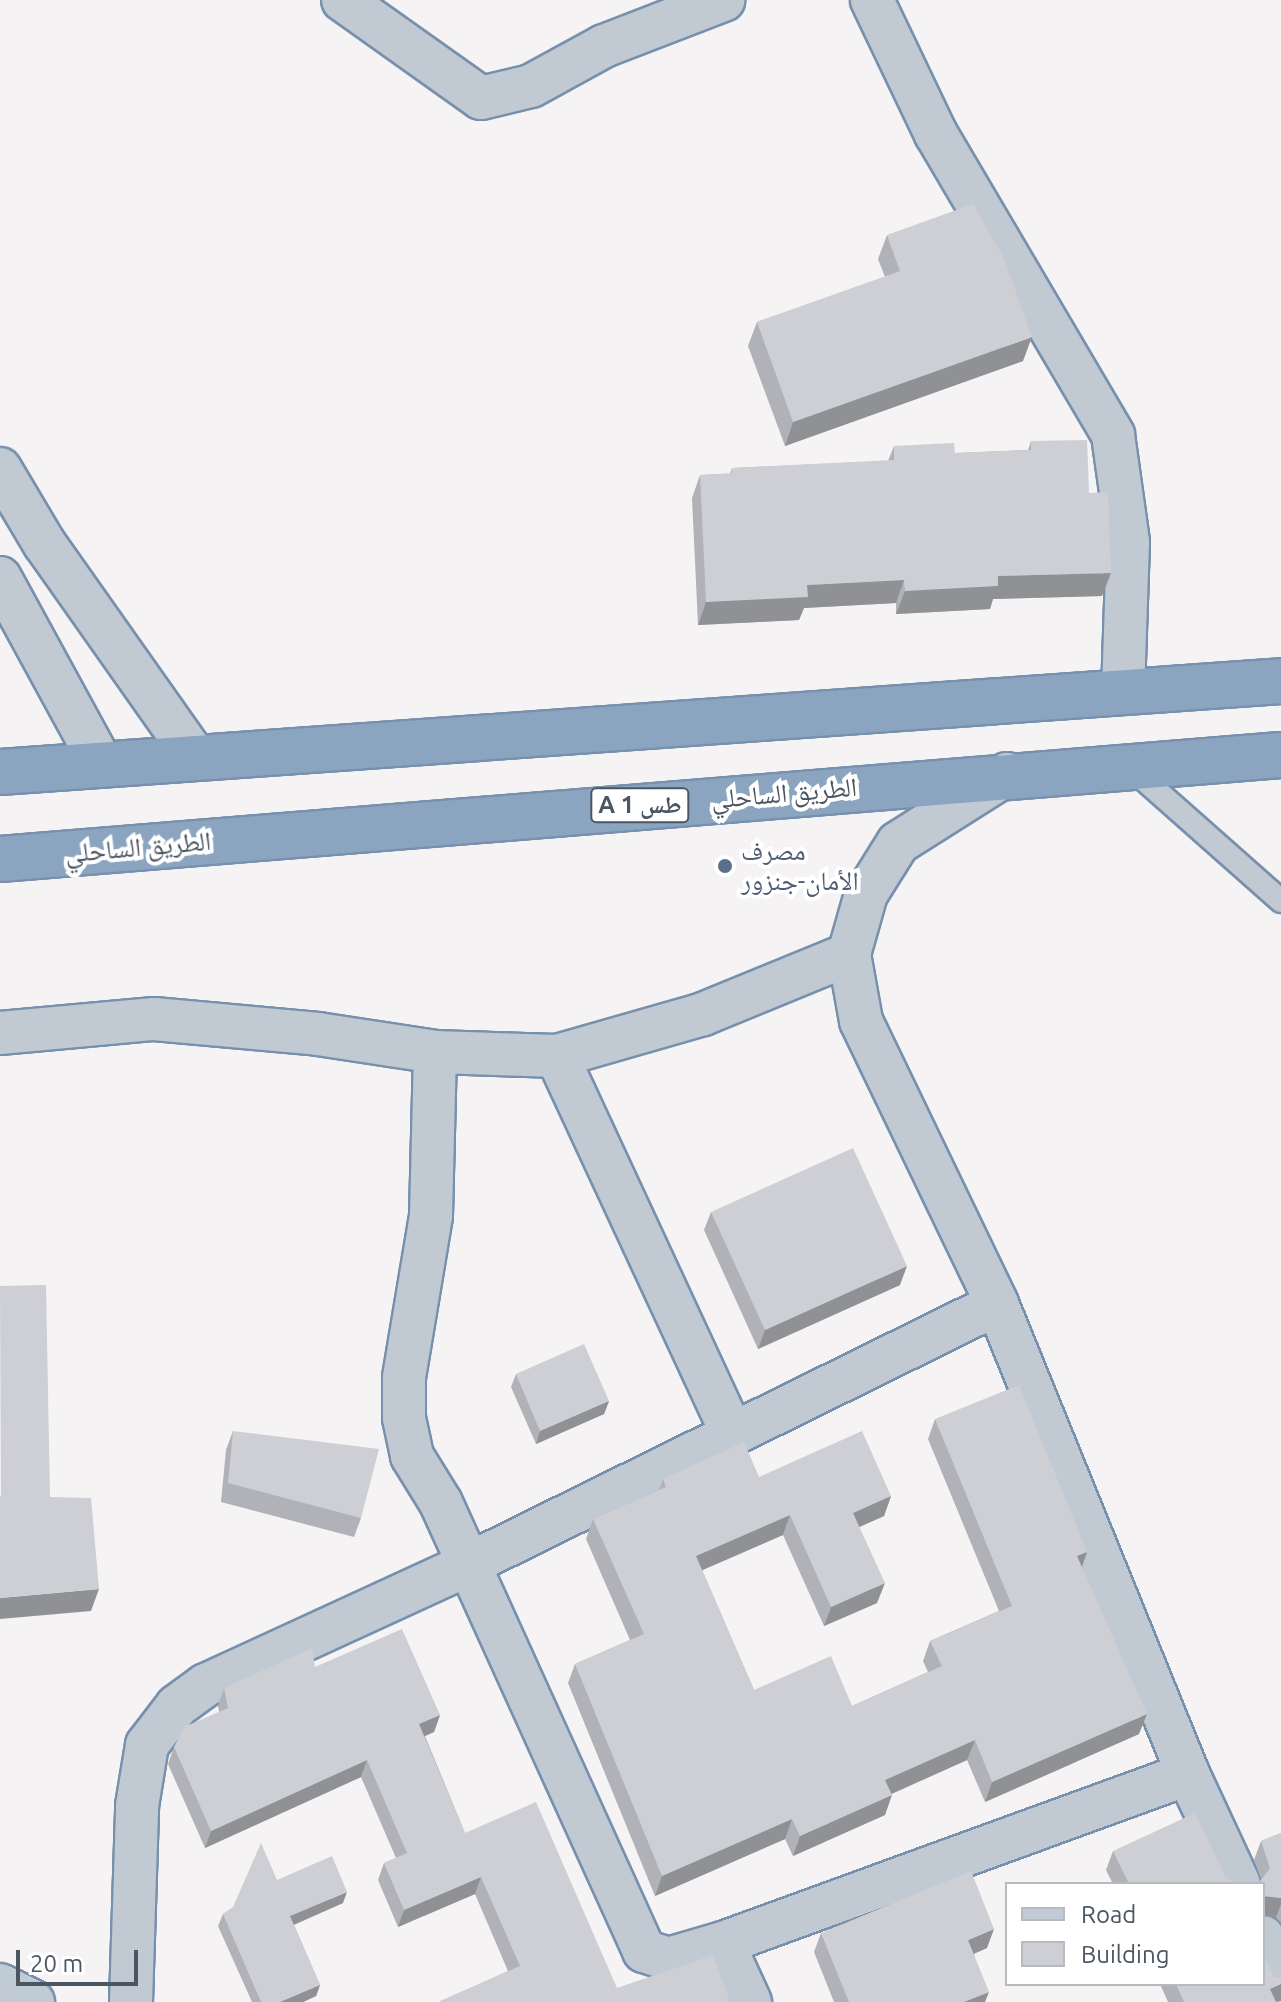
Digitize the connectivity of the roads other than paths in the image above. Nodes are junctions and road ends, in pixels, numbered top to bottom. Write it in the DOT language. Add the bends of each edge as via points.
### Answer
graph roads {
  1 [pos="343,0"];
  2 [pos="723,0"];
  3 [pos="872,0"];
  4 [pos="0,469"];
  5 [pos="0,578"];
  6 [pos="1281,681"];
  7 [pos="1123,692"];
  8 [pos="1281,755"];
  9 [pos="195,757"];
  10 [pos="101,763"];
  11 [pos="1129,765"];
  12 [pos="0,772"];
  13 [pos="1007,774"];
  14 [pos="0,859"];
  15 [pos="1281,901"];
  16 [pos="849,954"];
  17 [pos="0,1033"];
  18 [pos="435,1052"];
  19 [pos="557,1056"];
  20 [pos="997,1304"];
  21 [pos="731,1431"];
  22 [pos="467,1565"];
  23 [pos="1188,1774"];
  24 [pos="1238,1882"];
  25 [pos="1265,1941"];
  26 [pos="723,1943"];
  27 [pos="1281,1976"];
  28 [pos="0,1986"];
  29 [pos="32,2002"];
  30 [pos="131,2002"];
  31 [pos="750,2002"];
  1 -- 2 [label="street" via="481,98 531,86 604,46"];
  3 -- 7 [label="street" via="936,134 1113,435 1128,542"];
  4 -- 9 [label="street" via="44,543"];
  5 -- 10 [label="street"];
  6 -- 7 [label="highway"];
  7 -- 9 [label="highway"];
  8 -- 11 [label="highway, الطريق الساحلي / A 1 طس"];
  9 -- 10 [label="highway"];
  10 -- 12 [label="highway"];
  11 -- 13 [label="highway, الطريق الساحلي / A 1 طس"];
  11 -- 15 [label="lane"];
  13 -- 14 [label="highway, الطريق الساحلي / A 1 طس"];
  13 -- 16 [label="street" via="898,843 866,894"];
  16 -- 19 [label="street" via="703,1014"];
  16 -- 20 [label="street" via="861,1021"];
  17 -- 18 [label="street" via="154,1019 318,1034"];
  18 -- 19 [label="street"];
  18 -- 22 [label="street" via="431,1216 404,1378 404,1418 412,1456 441,1503"];
  19 -- 21 [label="street"];
  20 -- 21 [label="street"];
  20 -- 23 [label="street"];
  21 -- 22 [label="street"];
  22 -- 26 [label="street" via="637,1941 655,1958 668,1959"];
  22 -- 30 [label="street" via="206,1685 177,1706 147,1745 137,1806"];
  23 -- 24 [label="street"];
  23 -- 26 [label="street"];
  25 -- 27 [label="street"];
  26 -- 31 [label="street"];
  28 -- 29 [label="street"];
}
